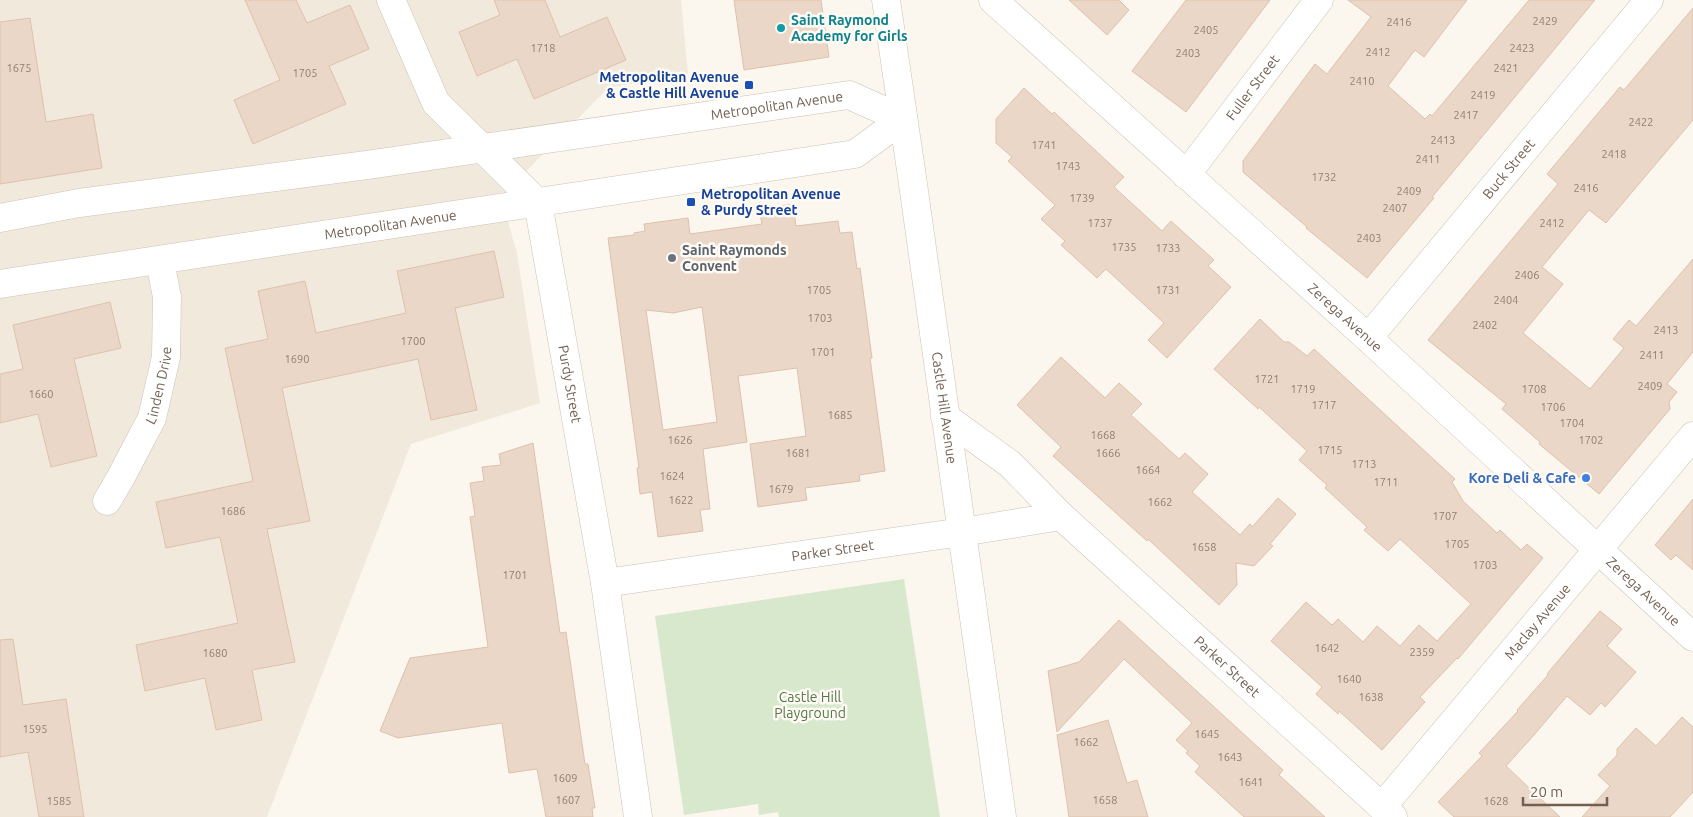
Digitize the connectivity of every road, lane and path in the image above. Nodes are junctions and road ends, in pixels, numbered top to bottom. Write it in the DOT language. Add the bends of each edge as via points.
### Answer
graph roads {
  1 [pos="391,0"];
  2 [pos="886,0"];
  3 [pos="993,0"];
  4 [pos="1319,0"];
  5 [pos="1649,0"];
  6 [pos="903,120"];
  7 [pos="482,148"];
  8 [pos="1186,174"];
  9 [pos="538,203"];
  10 [pos="0,218"];
  11 [pos="160,261"];
  12 [pos="0,284"];
  13 [pos="1368,338"];
  14 [pos="945,417"];
  15 [pos="1693,436"];
  16 [pos="106,501"];
  17 [pos="1061,516"];
  18 [pos="962,532"];
  19 [pos="1598,550"];
  20 [pos="605,583"];
  21 [pos="1693,637"];
  22 [pos="1387,812"];
  23 [pos="638,817"];
  24 [pos="1002,817"];
  1 -- 7 [label="street" via="436,103"];
  2 -- 6 [label="street, Castle Hill Avenue"];
  3 -- 8 [label="street, Zerega Avenue"];
  4 -- 8 [label="street, Fuller Street"];
  5 -- 13 [label="street, Buck Street"];
  6 -- 7 [label="street, Metropolitan Avenue" via="849,95"];
  6 -- 9 [label="street, Metropolitan Avenue" via="855,154"];
  6 -- 14 [label="street, Castle Hill Avenue"];
  7 -- 9 [label="street"];
  7 -- 10 [label="street, Metropolitan Avenue" via="79,203"];
  8 -- 13 [label="street, Zerega Avenue"];
  9 -- 11 [label="street, Metropolitan Avenue"];
  9 -- 20 [label="street, Purdy Street"];
  11 -- 12 [label="street, Metropolitan Avenue"];
  11 -- 16 [label="street, Linden Drive" via="167,297 166,357 152,418"];
  13 -- 19 [label="street, Zerega Avenue"];
  14 -- 17 [label="street, Parker Street" via="1010,464"];
  14 -- 18 [label="street, Castle Hill Avenue"];
  15 -- 19 [label="street, Maclay Avenue"];
  17 -- 18 [label="street, Parker Street"];
  17 -- 22 [label="street, Parker Street"];
  18 -- 20 [label="street, Parker Street"];
  18 -- 24 [label="street, Castle Hill Avenue"];
  19 -- 21 [label="street, Zerega Avenue"];
  19 -- 22 [label="street, Maclay Avenue"];
  20 -- 23 [label="street, Purdy Street"];
}
